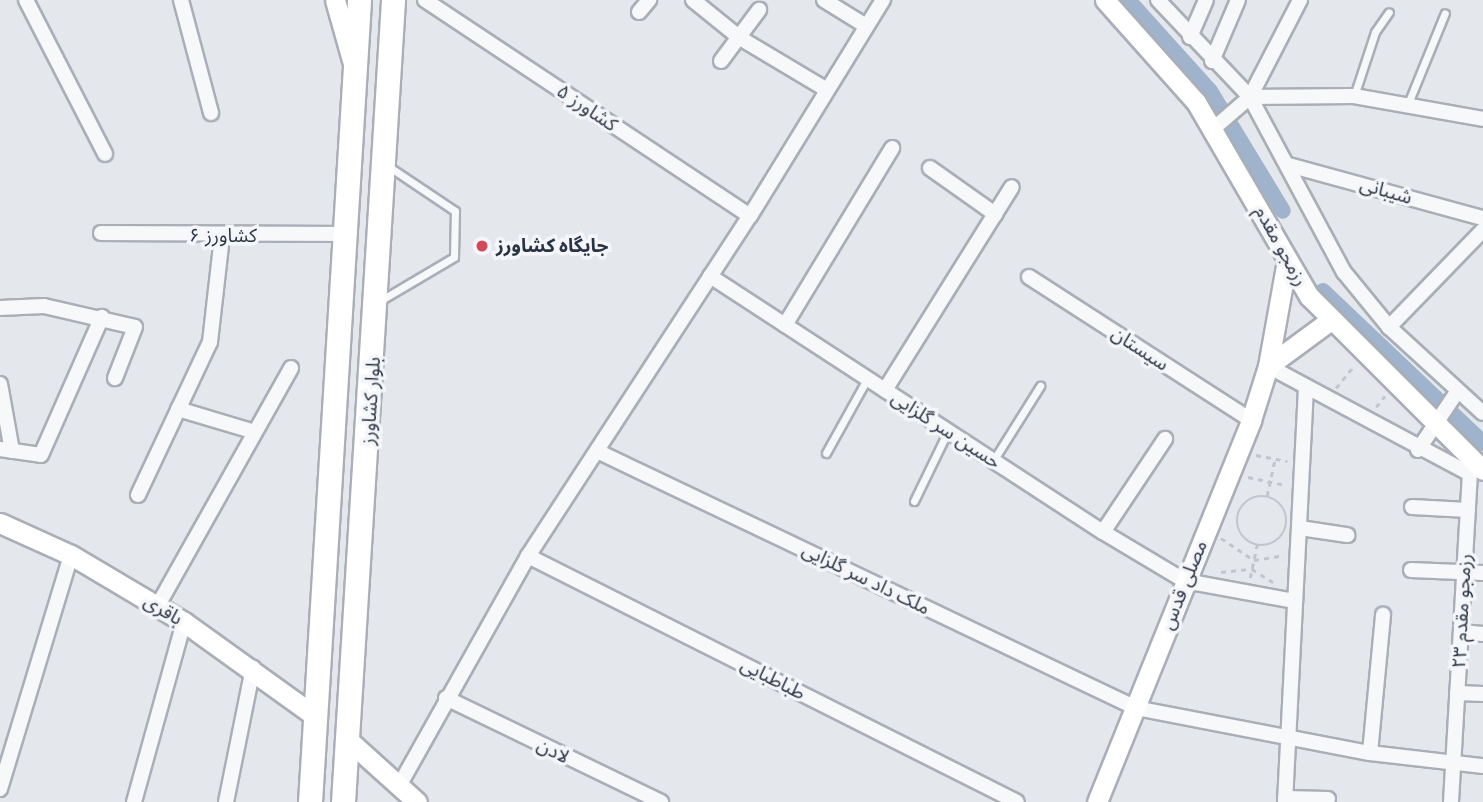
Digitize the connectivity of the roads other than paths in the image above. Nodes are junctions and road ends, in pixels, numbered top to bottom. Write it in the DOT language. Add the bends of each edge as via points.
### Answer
graph roads {
  1 [pos="26,0"];
  2 [pos="181,0"];
  3 [pos="335,0"];
  4 [pos="359,0"];
  5 [pos="393,0"];
  6 [pos="425,0"];
  7 [pos="649,0"];
  8 [pos="693,0"];
  9 [pos="824,0"];
  10 [pos="883,0"];
  11 [pos="1105,0"];
  12 [pos="1158,0"];
  13 [pos="1206,0"];
  14 [pos="1238,0"];
  15 [pos="1300,0"];
  16 [pos="759,10"];
  17 [pos="639,12"];
  18 [pos="1388,12"];
  19 [pos="1445,13"];
  20 [pos="866,26"];
  21 [pos="1190,37"];
  22 [pos="740,38"];
  23 [pos="721,61"];
  24 [pos="1212,61"];
  25 [pos="355,69"];
  26 [pos="827,90"];
  27 [pos="1354,96"];
  28 [pos="1246,101"];
  29 [pos="1406,109"];
  30 [pos="211,113"];
  31 [pos="1483,119"];
  32 [pos="1217,126"];
  33 [pos="892,149"];
  34 [pos="105,154"];
  35 [pos="383,162"];
  36 [pos="1289,164"];
  37 [pos="930,168"];
  38 [pos="1012,187"];
  39 [pos="995,214"];
  40 [pos="750,216"];
  41 [pos="1483,218"];
  42 [pos="1483,230"];
  43 [pos="101,233"];
  44 [pos="345,234"];
  45 [pos="222,236"];
  46 [pos="1287,260"];
  47 [pos="710,276"];
  48 [pos="1029,277"];
  49 [pos="378,302"];
  50 [pos="0,308"];
  51 [pos="102,317"];
  52 [pos="1332,319"];
  53 [pos="785,325"];
  54 [pos="1389,327"];
  55 [pos="1268,366"];
  56 [pos="291,368"];
  57 [pos="115,378"];
  58 [pos="867,379"];
  59 [pos="0,384"];
  60 [pos="1040,386"];
  61 [pos="1306,387"];
  62 [pos="885,390"];
  63 [pos="1457,393"];
  64 [pos="178,409"];
  65 [pos="1483,412"];
  66 [pos="1251,420"];
  67 [pos="1436,423"];
  68 [pos="948,431"];
  69 [pos="255,432"];
  70 [pos="1165,439"];
  71 [pos="6,450"];
  72 [pos="1418,450"];
  73 [pos="597,451"];
  74 [pos="826,453"];
  75 [pos="993,461"];
  76 [pos="1474,468"];
  77 [pos="138,495"];
  78 [pos="914,501"];
  79 [pos="1412,507"];
  80 [pos="1468,510"];
  81 [pos="0,523"];
  82 [pos="1300,528"];
  83 [pos="1103,532"];
  84 [pos="1348,535"];
  85 [pos="71,555"];
  86 [pos="528,556"];
  87 [pos="1411,569"];
  88 [pos="1464,573"];
  89 [pos="1483,573"];
  90 [pos="1185,581"];
  91 [pos="1295,601"];
  92 [pos="157,607"];
  93 [pos="1383,615"];
  94 [pos="184,622"];
  95 [pos="1461,632"];
  96 [pos="1483,634"];
  97 [pos="253,668"];
  98 [pos="1457,693"];
  99 [pos="1483,694"];
  100 [pos="446,698"];
  101 [pos="1136,708"];
  102 [pos="315,716"];
  103 [pos="1288,736"];
  104 [pos="347,739"];
  105 [pos="1370,753"];
  106 [pos="1453,764"];
  107 [pos="1483,766"];
  108 [pos="399,786"];
  109 [pos="0,789"];
  110 [pos="1328,799"];
  111 [pos="1285,800"];
  112 [pos="134,802"];
  113 [pos="226,802"];
  114 [pos="310,802"];
  115 [pos="343,802"];
  116 [pos="417,802"];
  117 [pos="661,802"];
  118 [pos="1017,802"];
  119 [pos="1097,802"];
  120 [pos="1451,802"];
  1 -- 34 [label="street"];
  2 -- 30 [label="street"];
  3 -- 25 [label="street"];
  4 -- 25 [label="main road, بلوار کشاورز"];
  5 -- 35 [label="main road, بلوار کشاورز"];
  6 -- 40 [label="street, کشاورز ۵"];
  7 -- 17 [label="street"];
  8 -- 22 [label="street"];
  9 -- 20 [label="street"];
  10 -- 20 [label="street"];
  11 -- 32 [label="street, رزمجو مقدم"];
  12 -- 21 [label="street"];
  13 -- 21 [label="street"];
  14 -- 24 [label="street"];
  15 -- 28 [label="street"];
  16 -- 22 [label="street"];
  18 -- 27 [label="lane" via="1375,32"];
  19 -- 29 [label="lane"];
  20 -- 26 [label="street"];
  21 -- 24 [label="street"];
  22 -- 23 [label="street"];
  22 -- 26 [label="street"];
  24 -- 28 [label="street"];
  25 -- 44 [label="main road, بلوار کشاورز"];
  26 -- 40 [label="street"];
  27 -- 28 [label="street"];
  27 -- 29 [label="street"];
  28 -- 32 [label="street"];
  28 -- 36 [label="street"];
  29 -- 31 [label="street"];
  32 -- 46 [label="street, رزمجو مقدم"];
  33 -- 53 [label="street"];
  35 -- 49 [label="main road, بلوار کشاورز"];
  35 -- 49 [label="lane" via="456,211 454,257"];
  36 -- 41 [label="street, شیبانی"];
  36 -- 54 [label="street" via="1344,272"];
  37 -- 39 [label="street"];
  38 -- 39 [label="street"];
  39 -- 62 [label="street"];
  40 -- 47 [label="street"];
  42 -- 54 [label="street"];
  43 -- 45 [label="street, کشاورز ۶"];
  44 -- 45 [label="street, کشاورز ۶"];
  44 -- 102 [label="main road, بلوار کشاورز"];
  45 -- 64 [label="street" via="210,342"];
  46 -- 52 [label="street, رزمجو مقدم" via="1309,296"];
  46 -- 55 [label="street, مصلی قدس"];
  47 -- 53 [label="street, حسین سر گلزایی"];
  47 -- 73 [label="street"];
  48 -- 66 [label="street, سیستان"];
  49 -- 104 [label="main road, بلوار کشاورز"];
  50 -- 51 [label="street" via="44,306"];
  51 -- 57 [label="street" via="135,327"];
  51 -- 71 [label="street" via="41,455"];
  52 -- 55 [label="street"];
  52 -- 67 [label="street, رزمجو مقدم"];
  53 -- 58 [label="street, حسین سر گلزایی"];
  54 -- 63 [label="street"];
  55 -- 61 [label="street"];
  55 -- 66 [label="street, مصلی قدس"];
  56 -- 69 [label="street"];
  58 -- 62 [label="street, حسین سر گلزایی"];
  58 -- 74 [label="lane"];
  59 -- 71 [label="street"];
  60 -- 75 [label="lane"];
  61 -- 72 [label="street"];
  61 -- 82 [label="street"];
  62 -- 68 [label="street, حسین سر گلزایی"];
  63 -- 65 [label="street"];
  63 -- 67 [label="street"];
  64 -- 69 [label="street"];
  64 -- 77 [label="street"];
  66 -- 90 [label="street, مصلی قدس"];
  67 -- 72 [label="street"];
  67 -- 76 [label="street, رزمجو مقدم"];
  68 -- 75 [label="street, حسین سر گلزایی"];
  68 -- 78 [label="lane"];
  69 -- 92 [label="street"];
  70 -- 83 [label="street"];
  72 -- 76 [label="street"];
  73 -- 86 [label="street"];
  73 -- 101 [label="street, ملک داد سر گلزایی"];
  75 -- 83 [label="street, حسین سر گلزایی"];
  76 -- 80 [label="street, رزمجو مقدم ۲۳"];
  79 -- 80 [label="street"];
  80 -- 88 [label="street, رزمجو مقدم ۲۳"];
  81 -- 85 [label="street, باقری"];
  82 -- 84 [label="street"];
  82 -- 91 [label="street"];
  83 -- 90 [label="street, حسین سر گلزایی"];
  85 -- 92 [label="street, باقری"];
  85 -- 109 [label="street"];
  86 -- 100 [label="street"];
  86 -- 118 [label="street, طباطبایی"];
  87 -- 88 [label="street"];
  88 -- 89 [label="street"];
  88 -- 95 [label="street, رزمجو مقدم ۲۳"];
  90 -- 91 [label="street"];
  90 -- 101 [label="street, مصلی قدس"];
  91 -- 103 [label="street"];
  92 -- 94 [label="street, باقری"];
  93 -- 105 [label="street"];
  94 -- 97 [label="street, باقری"];
  94 -- 112 [label="street"];
  95 -- 96 [label="street"];
  95 -- 98 [label="street, رزمجو مقدم ۲۳"];
  97 -- 102 [label="street, باقری"];
  97 -- 113 [label="street"];
  98 -- 99 [label="street"];
  98 -- 106 [label="street, رزمجو مقدم ۲۳"];
  100 -- 108 [label="street"];
  100 -- 117 [label="street, لادن"];
  101 -- 103 [label="street, ملک داد سر گلزایی"];
  101 -- 119 [label="street, مصلی قدس"];
  102 -- 114 [label="main road, بلوار کشاورز"];
  103 -- 105 [label="street, ملک داد سر گلزایی"];
  103 -- 111 [label="street"];
  104 -- 108 [label="street"];
  104 -- 115 [label="main road, بلوار کشاورز"];
  105 -- 106 [label="street, ملک داد سر گلزایی"];
  106 -- 107 [label="street, ملک داد سر گلزایی"];
  106 -- 120 [label="street, رزمجو مقدم ۲۳"];
  108 -- 116 [label="street"];
  110 -- 111 [label="street"];
}
